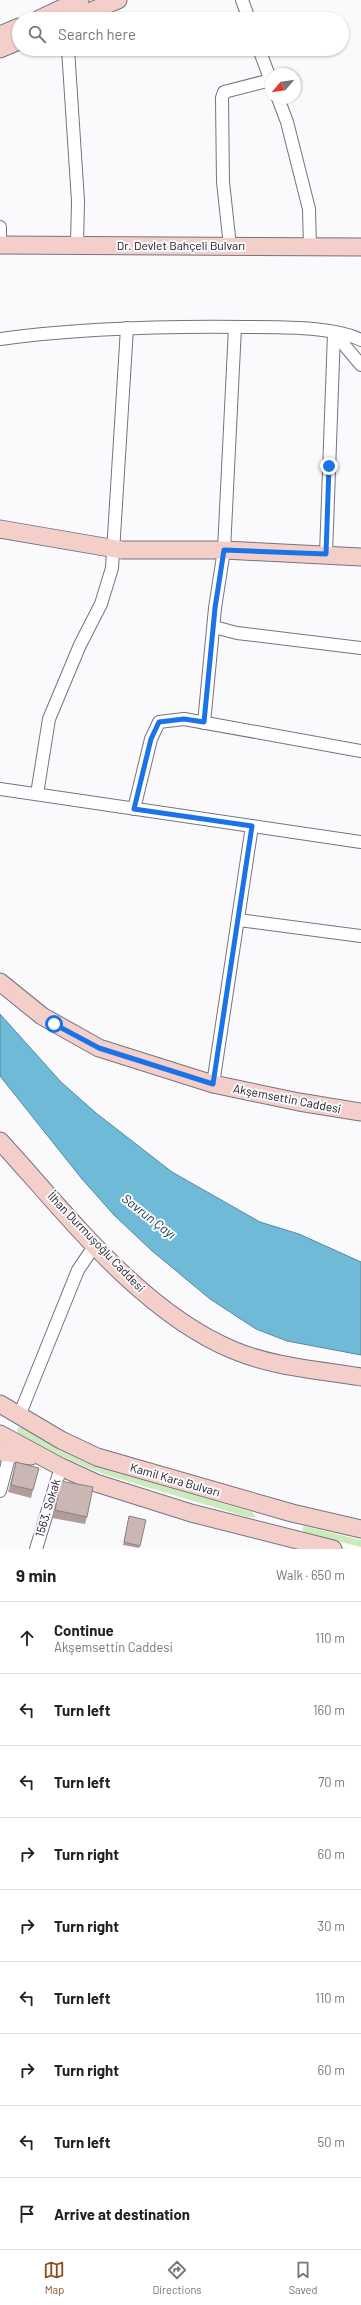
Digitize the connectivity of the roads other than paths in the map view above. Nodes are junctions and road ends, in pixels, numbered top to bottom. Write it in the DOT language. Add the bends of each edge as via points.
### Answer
graph roads {
  1 [pos="118,0"];
  2 [pos="242,0"];
  3 [pos="71,11"];
  4 [pos="246,12"];
  5 [pos="12,30"];
  6 [pos="0,35"];
  7 [pos="12,44"];
  8 [pos="0,49"];
  9 [pos="68,56"];
  10 [pos="262,56"];
  11 [pos="266,68"];
  12 [pos="265,82"];
  13 [pos="280,104"];
  14 [pos="0,227"];
  15 [pos="0,245"];
  16 [pos="77,245"];
  17 [pos="230,246"];
  18 [pos="310,247"];
  19 [pos="361,248"];
  20 [pos="235,327"];
  21 [pos="127,328"];
  22 [pos="334,333"];
  23 [pos="360,338"];
  24 [pos="0,339"];
  25 [pos="361,365"];
  26 [pos="0,529"];
  27 [pos="113,548"];
  28 [pos="224,550"];
  29 [pos="326,554"];
  30 [pos="361,557"];
  31 [pos="214,627"];
  32 [pos="361,648"];
  33 [pos="204,722"];
  34 [pos="361,751"];
  35 [pos="0,788"];
  36 [pos="37,794"];
  37 [pos="134,809"];
  38 [pos="252,826"];
  39 [pos="361,842"];
  40 [pos="239,920"];
  41 [pos="361,936"];
  42 [pos="0,982"];
  43 [pos="213,1084"];
  44 [pos="361,1112"];
  45 [pos="0,1141"];
  46 [pos="95,1245"];
  47 [pos="361,1377"];
  48 [pos="0,1404"];
  49 [pos="0,1415"];
  50 [pos="19,1416"];
  51 [pos="0,1434"];
  52 [pos="5,1452"];
  53 [pos="40,1457"];
  54 [pos="61,1467"];
  55 [pos="0,1490"];
  56 [pos="282,1510"];
  57 [pos="361,1529"];
  58 [pos="286,1543"];
  59 [pos="36,1549"];
  60 [pos="332,1549"];
  1 -- 3 [label="street"];
  2 -- 4 [label="street"];
  5 -- 6 [label="street"];
  7 -- 8 [label="street"];
  9 -- 16 [label="street" via="78,201"];
  10 -- 11 [label="street"];
  12 -- 17 [label="street" via="224,92 222,98 223,182"];
  13 -- 18 [label="street" via="309,209"];
  14 -- 15 [label="street"];
  15 -- 16 [label="street, Dr. Devlet Bahçeli Bulvarı"];
  16 -- 17 [label="street, Dr. Devlet Bahçeli Bulvarı"];
  17 -- 18 [label="street, Dr. Devlet Bahçeli Bulvarı"];
  18 -- 19 [label="street, Dr. Devlet Bahçeli Bulvarı"];
  20 -- 21 [label="street"];
  20 -- 22 [label="street" via="281,327"];
  20 -- 28 [label="street"];
  21 -- 24 [label="street" via="50,332"];
  21 -- 27 [label="street"];
  22 -- 23 [label="street"];
  22 -- 25 [label="street"];
  22 -- 29 [label="street"];
  26 -- 27 [label="street"];
  27 -- 28 [label="street"];
  27 -- 36 [label="street" via="112,568 101,604 80,645 50,719"];
  28 -- 29 [label="street"];
  28 -- 31 [label="street"];
  29 -- 30 [label="street"];
  31 -- 32 [label="street"];
  31 -- 33 [label="street"];
  33 -- 34 [label="street"];
  33 -- 37 [label="street" via="184,719 159,722 151,739"];
  35 -- 36 [label="street"];
  36 -- 37 [label="street"];
  37 -- 38 [label="street"];
  38 -- 39 [label="street"];
  38 -- 40 [label="street"];
  40 -- 41 [label="street"];
  40 -- 43 [label="street"];
  42 -- 43 [label="street, Akşemsettin Caddesi" via="42,1016 99,1048"];
  43 -- 44 [label="street, Akşemsettin Caddesi" via="291,1101"];
  45 -- 46 [label="street, İlhan Durmuşoğlu Caddesi"];
  46 -- 47 [label="street, İlhan Durmuşoğlu Caddesi" via="150,1298 190,1326 232,1350 267,1361"];
  46 -- 50 [label="street" via="78,1270"];
  48 -- 50 [label="street, Kamil Kara Bulvarı"];
  49 -- 50 [label="street"];
  50 -- 56 [label="street, Kamil Kara Bulvarı" via="97,1457"];
  51 -- 53 [label="street"];
  52 -- 53 [label="street"];
  52 -- 55 [label="street"];
  53 -- 54 [label="street"];
  54 -- 58 [label="street" via="96,1483"];
  54 -- 59 [label="street, 1563. Sokak"];
  56 -- 57 [label="street, Kamil Kara Bulvarı"];
  56 -- 58 [label="street"];
  58 -- 60 [label="street"];
}
